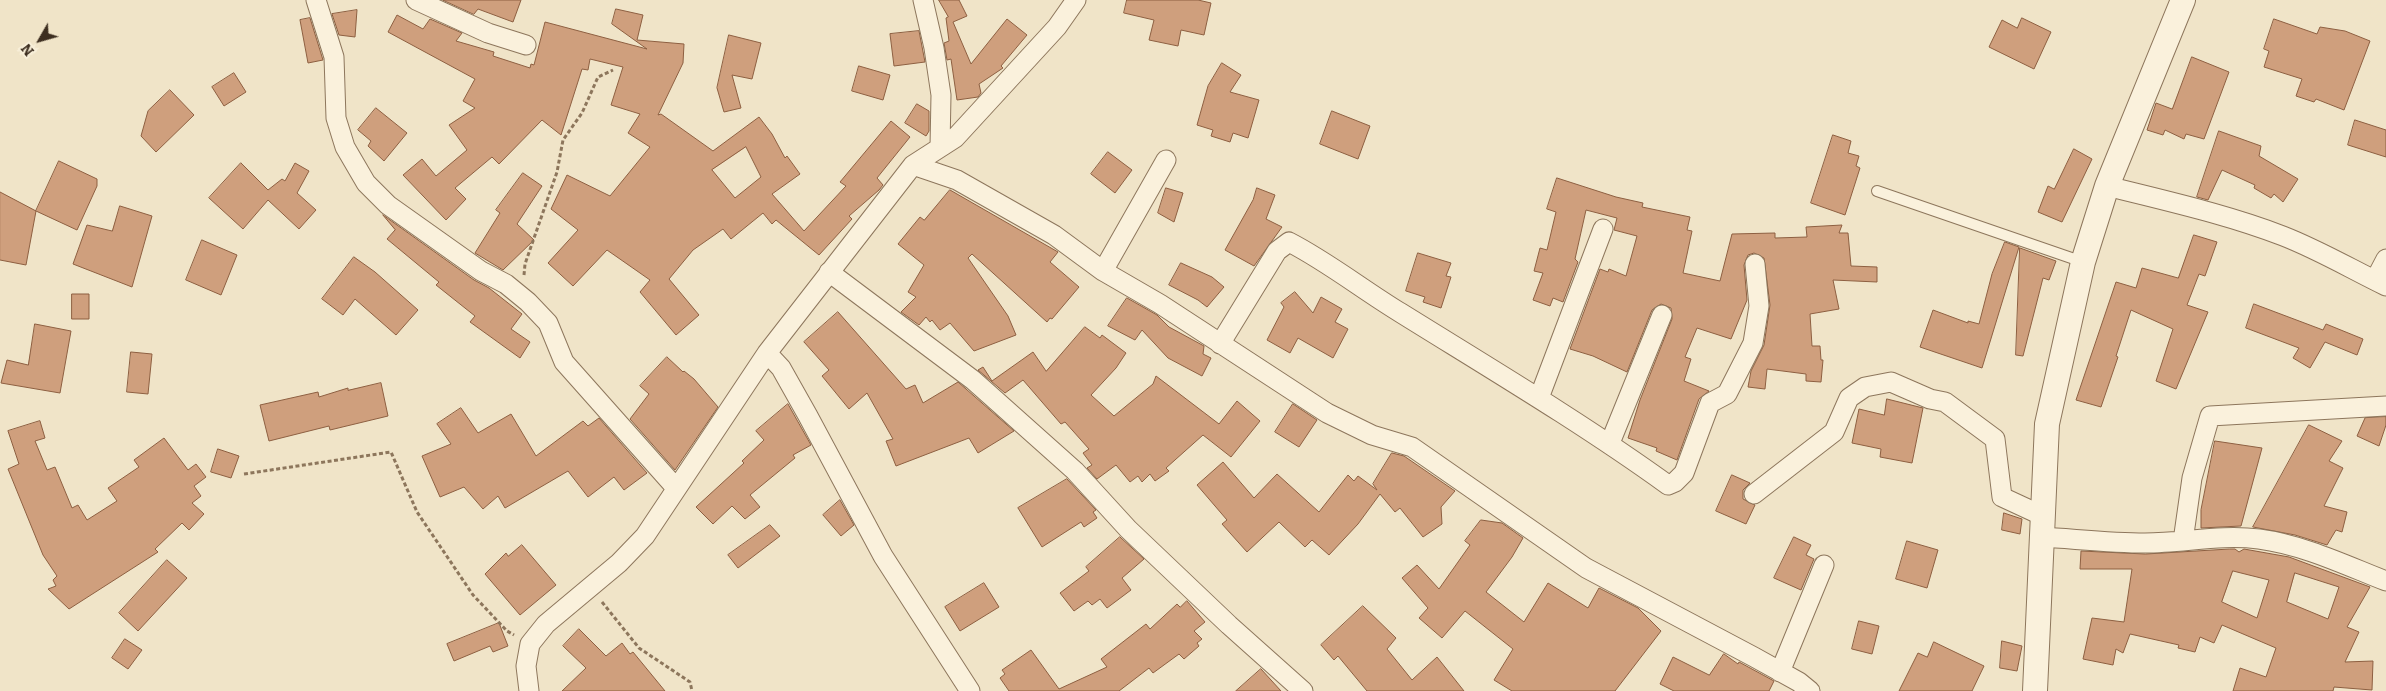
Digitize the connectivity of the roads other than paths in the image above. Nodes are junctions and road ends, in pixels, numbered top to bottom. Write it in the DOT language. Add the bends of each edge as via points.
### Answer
graph roads {
  1 [pos="316,0"];
  2 [pos="416,0"];
  3 [pos="923,0"];
  4 [pos="1076,0"];
  5 [pos="2183,0"];
  6 [pos="526,45"];
  7 [pos="940,147"];
  8 [pos="1166,160"];
  9 [pos="913,165"];
  10 [pos="2107,186"];
  11 [pos="1877,191"];
  12 [pos="1603,228"];
  13 [pos="2386,259"];
  14 [pos="2083,262"];
  15 [pos="1755,264"];
  16 [pos="1103,271"];
  17 [pos="828,272"];
  18 [pos="2380,283"];
  19 [pos="1662,315"];
  20 [pos="1220,344"];
  21 [pos="767,353"];
  22 [pos="1539,398"];
  23 [pos="2386,406"];
  24 [pos="1610,443"];
  25 [pos="676,488"];
  26 [pos="1754,494"];
  27 [pos="2042,527"];
  28 [pos="2183,542"];
  29 [pos="1824,566"];
  30 [pos="2386,582"];
  31 [pos="1780,672"];
  32 [pos="529,691"];
  33 [pos="970,691"];
  34 [pos="1303,691"];
  35 [pos="1810,691"];
  36 [pos="2036,691"];
  1 -- 25 [label="street" via="334,57 336,118 345,147 366,183 388,205 520,296 548,324 564,362"];
  2 -- 6 [label="street" via="488,33"];
  3 -- 7 [label="street" via="941,95"];
  4 -- 7 [label="street" via="1057,27 982,109 955,138"];
  5 -- 10 [label="street"];
  7 -- 9 [label="street"];
  8 -- 16 [label="street"];
  9 -- 16 [label="street" via="957,180 1054,235"];
  9 -- 17 [label="street"];
  10 -- 14 [label="street"];
  10 -- 18 [label="street" via="2236,220 2282,236"];
  11 -- 14 [label="lane"];
  12 -- 22 [label="street"];
  13 -- 18 [label="street"];
  14 -- 27 [label="street" via="2048,424"];
  15 -- 24 [label="street" via="1759,306 1753,343 1727,394 1710,403 1684,473 1668,485"];
  16 -- 20 [label="street"];
  17 -- 21 [label="street"];
  17 -- 34 [label="street" via="973,380 1075,471 1128,529 1229,626"];
  19 -- 24 [label="street"];
  20 -- 22 [label="street" via="1277,251 1289,242"];
  20 -- 31 [label="street" via="1327,413 1372,435 1412,447 1586,568"];
  21 -- 25 [label="street"];
  21 -- 33 [label="street" via="781,368 883,556"];
  22 -- 24 [label="street"];
  23 -- 28 [label="street" via="2210,416 2192,478"];
  25 -- 32 [label="street" via="645,536 546,624 530,644 526,666"];
  26 -- 27 [label="street" via="1834,432 1849,398 1865,387 1891,382 1945,402 1995,439 2002,497"];
  27 -- 28 [label="street" via="2144,543"];
  27 -- 36 [label="street"];
  28 -- 30 [label="street" via="2214,536 2260,539 2316,553"];
  29 -- 31 [label="street"];
  31 -- 35 [label="street"];
}
